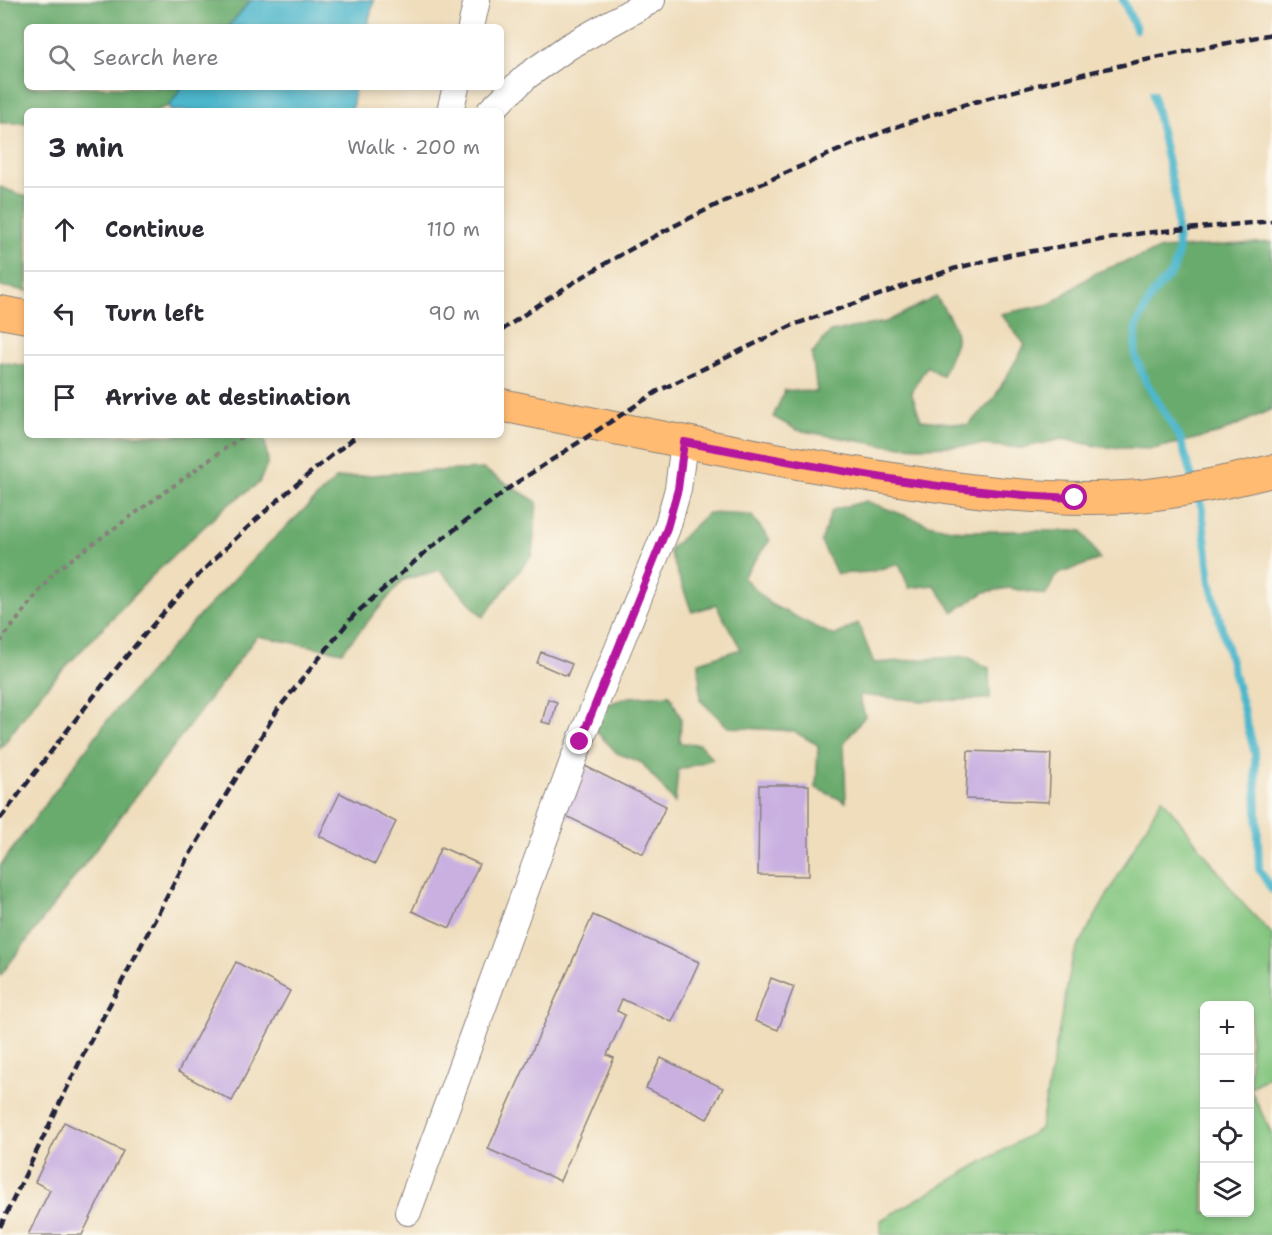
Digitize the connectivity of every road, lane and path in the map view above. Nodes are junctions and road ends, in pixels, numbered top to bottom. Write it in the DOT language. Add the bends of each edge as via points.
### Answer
graph roads {
  1 [pos="477,0"];
  2 [pos="652,0"];
  3 [pos="472,24"];
  4 [pos="455,90"];
  5 [pos="451,108"];
  6 [pos="493,108"];
  7 [pos="0,312"];
  8 [pos="24,316"];
  9 [pos="504,406"];
  10 [pos="240,438"];
  11 [pos="684,442"];
  12 [pos="1272,471"];
  13 [pos="0,642"];
  14 [pos="408,1212"];
  1 -- 3 [label="street"];
  2 -- 6 [label="street" via="568,47 527,76"];
  4 -- 5 [label="street"];
  7 -- 8 [label="main road"];
  9 -- 11 [label="main road"];
  10 -- 13 [label="path" via="56,571"];
  11 -- 12 [label="main road" via="921,484 1014,496 1125,497 1183,490"];
  11 -- 14 [label="street" via="678,489 667,528 580,742"];
}
